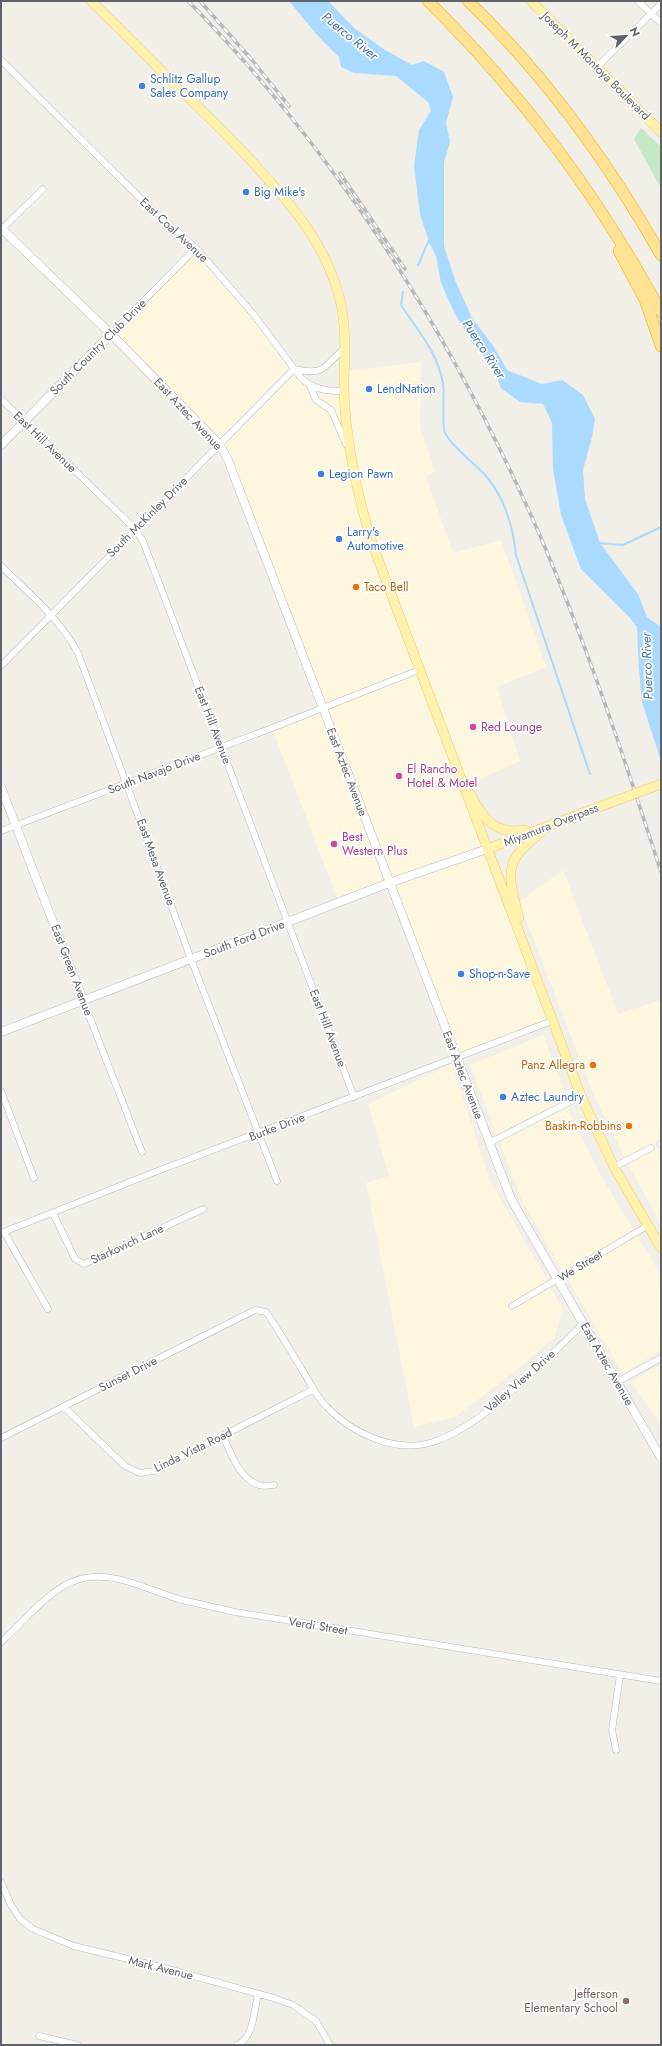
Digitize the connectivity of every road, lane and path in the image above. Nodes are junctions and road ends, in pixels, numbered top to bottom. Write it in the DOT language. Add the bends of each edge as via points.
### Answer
graph roads {
  1 [pos="91,1"];
  2 [pos="428,1"];
  3 [pos="468,1"];
  4 [pos="531,1"];
  5 [pos="638,1"];
  6 [pos="661,4"];
  7 [pos="651,14"];
  8 [pos="661,23"];
  9 [pos="1,60"];
  10 [pos="598,67"];
  11 [pos="660,128"];
  12 [pos="599,156"];
  13 [pos="584,185"];
  14 [pos="43,189"];
  15 [pos="2,228"];
  16 [pos="661,244"];
  17 [pos="196,248"];
  18 [pos="661,255"];
  19 [pos="661,312"];
  20 [pos="112,334"];
  21 [pos="661,346"];
  22 [pos="345,348"];
  23 [pos="294,369"];
  24 [pos="310,386"];
  25 [pos="344,390"];
  26 [pos="1,399"];
  27 [pos="24,422"];
  28 [pos="1,445"];
  29 [pos="220,445"];
  30 [pos="350,452"];
  31 [pos="135,529"];
  32 [pos="1,566"];
  33 [pos="50,614"];
  34 [pos="1,666"];
  35 [pos="419,670"];
  36 [pos="323,708"];
  37 [pos="221,748"];
  38 [pos="454,763"];
  39 [pos="127,783"];
  40 [pos="661,784"];
  41 [pos="1,788"];
  42 [pos="16,825"];
  43 [pos="550,825"];
  44 [pos="1,831"];
  45 [pos="487,849"];
  46 [pos="389,883"];
  47 [pos="288,922"];
  48 [pos="191,959"];
  49 [pos="535,977"];
  50 [pos="83,1000"];
  51 [pos="552,1021"];
  52 [pos="1,1032"];
  53 [pos="457,1058"];
  54 [pos="1,1092"];
  55 [pos="580,1096"];
  56 [pos="354,1097"];
  57 [pos="259,1134"];
  58 [pos="489,1143"];
  59 [pos="652,1148"];
  60 [pos="142,1152"];
  61 [pos="614,1167"];
  62 [pos="34,1178"];
  63 [pos="277,1181"];
  64 [pos="203,1209"];
  65 [pos="53,1213"];
  66 [pos="647,1226"];
  67 [pos="3,1232"];
  68 [pos="661,1248"];
  69 [pos="557,1280"];
  70 [pos="512,1306"];
  71 [pos="48,1309"];
  72 [pos="254,1310"];
  73 [pos="584,1323"];
  74 [pos="661,1358"];
  75 [pos="617,1382"];
  76 [pos="314,1389"];
  77 [pos="64,1407"];
  78 [pos="222,1436"];
  79 [pos="1,1438"];
  80 [pos="661,1458"];
  81 [pos="274,1485"];
  82 [pos="1,1642"];
  83 [pos="620,1675"];
  84 [pos="661,1681"];
  85 [pos="616,1750"];
  86 [pos="1,1882"];
  87 [pos="258,1994"];
  88 [pos="40,2036"];
  89 [pos="78,2045"];
  90 [pos="237,2045"];
  91 [pos="330,2045"];
  1 -- 22 [label="main road" via="219,127 302,218 334,277 341,306"];
  2 -- 13 [label="highway" via="525,106"];
  3 -- 12 [label="highway" via="548,88"];
  4 -- 10 [label="main road, Joseph M Montoya Boulevard"];
  5 -- 7 [label="street"];
  6 -- 7 [label="street"];
  7 -- 8 [label="street"];
  7 -- 10 [label="street"];
  9 -- 17 [label="street, East Coal Avenue" via="141,199"];
  10 -- 11 [label="main road, Joseph M Montoya Boulevard"];
  12 -- 16 [label="highway"];
  12 -- 18 [label="highway" via="639,216"];
  13 -- 19 [label="highway" via="637,267"];
  13 -- 21 [label="highway" via="645,300"];
  14 -- 15 [label="street"];
  15 -- 20 [label="main road, East Aztec Avenue"];
  17 -- 20 [label="street, South Country Club Drive"];
  17 -- 23 [label="street, East Coal Avenue" via="254,315"];
  20 -- 27 [label="main road, South Country Club Drive"];
  20 -- 29 [label="main road, East Aztec Avenue"];
  22 -- 23 [label="street" via="323,370 310,372"];
  22 -- 25 [label="main road"];
  23 -- 24 [label="street, East Coal Avenue"];
  23 -- 29 [label="street, South McKinley Drive"];
  24 -- 25 [label="street" via="330,391"];
  24 -- 30 [label="street, East Coal Avenue" via="316,400 331,410"];
  25 -- 30 [label="main road"];
  26 -- 27 [label="street, East Hill Avenue"];
  27 -- 28 [label="main road, South Country Club Drive"];
  27 -- 31 [label="street, East Hill Avenue"];
  29 -- 31 [label="street, South McKinley Drive"];
  29 -- 36 [label="main road, East Aztec Avenue"];
  30 -- 35 [label="main road" via="356,488 373,546"];
  31 -- 33 [label="street, South McKinley Drive"];
  31 -- 37 [label="street, East Hill Avenue" via="143,541"];
  32 -- 33 [label="street, East Mesa Avenue"];
  33 -- 34 [label="street, South McKinley Drive"];
  33 -- 39 [label="street, East Mesa Avenue" via="78,653"];
  35 -- 36 [label="street, South Navajo Drive"];
  35 -- 38 [label="main road"];
  36 -- 37 [label="street, South Navajo Drive"];
  36 -- 46 [label="main road, East Aztec Avenue"];
  37 -- 39 [label="street, South Navajo Drive"];
  37 -- 47 [label="street, East Hill Avenue"];
  38 -- 43 [label="main road" via="472,798 492,824 513,832"];
  38 -- 45 [label="main road"];
  39 -- 42 [label="street, South Navajo Drive"];
  39 -- 48 [label="street, East Mesa Avenue"];
  40 -- 43 [label="main road, Miyamura Overpass, bridge"];
  41 -- 42 [label="main road, East Green Avenue"];
  42 -- 44 [label="street, South Navajo Drive"];
  42 -- 50 [label="main road, East Green Avenue"];
  43 -- 45 [label="main road, Miyamura Overpass"];
  43 -- 49 [label="main road" via="520,849 511,867 510,878 514,899"];
  45 -- 46 [label="main road, South Ford Drive"];
  45 -- 49 [label="main road"];
  46 -- 47 [label="main road, South Ford Drive"];
  46 -- 53 [label="main road, East Aztec Avenue"];
  47 -- 48 [label="main road, South Ford Drive"];
  47 -- 56 [label="street, East Hill Avenue"];
  48 -- 50 [label="main road, South Ford Drive"];
  48 -- 57 [label="street, East Mesa Avenue"];
  49 -- 51 [label="main road"];
  50 -- 52 [label="main road, South Ford Drive"];
  50 -- 60 [label="street, East Green Avenue"];
  51 -- 53 [label="street, Burke Drive"];
  51 -- 55 [label="main road"];
  53 -- 56 [label="street, Burke Drive"];
  53 -- 58 [label="main road, East Aztec Avenue"];
  54 -- 62 [label="street"];
  55 -- 58 [label="street"];
  55 -- 61 [label="main road"];
  56 -- 57 [label="street, Burke Drive"];
  57 -- 63 [label="street, East Mesa Avenue"];
  57 -- 65 [label="street, Burke Drive"];
  58 -- 69 [label="main road, East Aztec Avenue" via="511,1199"];
  59 -- 61 [label="street"];
  61 -- 66 [label="main road"];
  64 -- 65 [label="street, Starkovich Lane" via="84,1264 75,1259"];
  65 -- 67 [label="street, Burke Drive"];
  66 -- 68 [label="main road"];
  66 -- 69 [label="street, We Street"];
  67 -- 71 [label="street"];
  69 -- 70 [label="street, We Street"];
  69 -- 73 [label="main road, East Aztec Avenue"];
  72 -- 76 [label="street, Valley View Drive" via="266,1312"];
  72 -- 77 [label="street, Sunset Drive"];
  73 -- 75 [label="main road, East Aztec Avenue"];
  73 -- 76 [label="street, Valley View Drive" via="509,1394 467,1424 432,1443 398,1444 366,1435 337,1418"];
  74 -- 75 [label="street"];
  75 -- 80 [label="main road, East Aztec Avenue"];
  76 -- 78 [label="street, Linda Vista Road"];
  77 -- 78 [label="street, Linda Vista Road" via="124,1466 140,1473 154,1471"];
  77 -- 79 [label="street, Sunset Drive"];
  78 -- 81 [label="street" via="241,1472 251,1482 260,1486"];
  82 -- 83 [label="street, Verdi Street" via="41,1601 64,1586 80,1579 117,1578 181,1599 236,1612"];
  83 -- 84 [label="street, Verdi Street"];
  83 -- 85 [label="street" via="612,1730"];
  86 -- 87 [label="street, Mark Avenue" via="20,1919 33,1930 48,1937"];
  87 -- 90 [label="street" via="249,2033 243,2042"];
  87 -- 91 [label="street, Mark Avenue" via="306,2012 316,2021"];
  88 -- 89 [label="street"];
}
